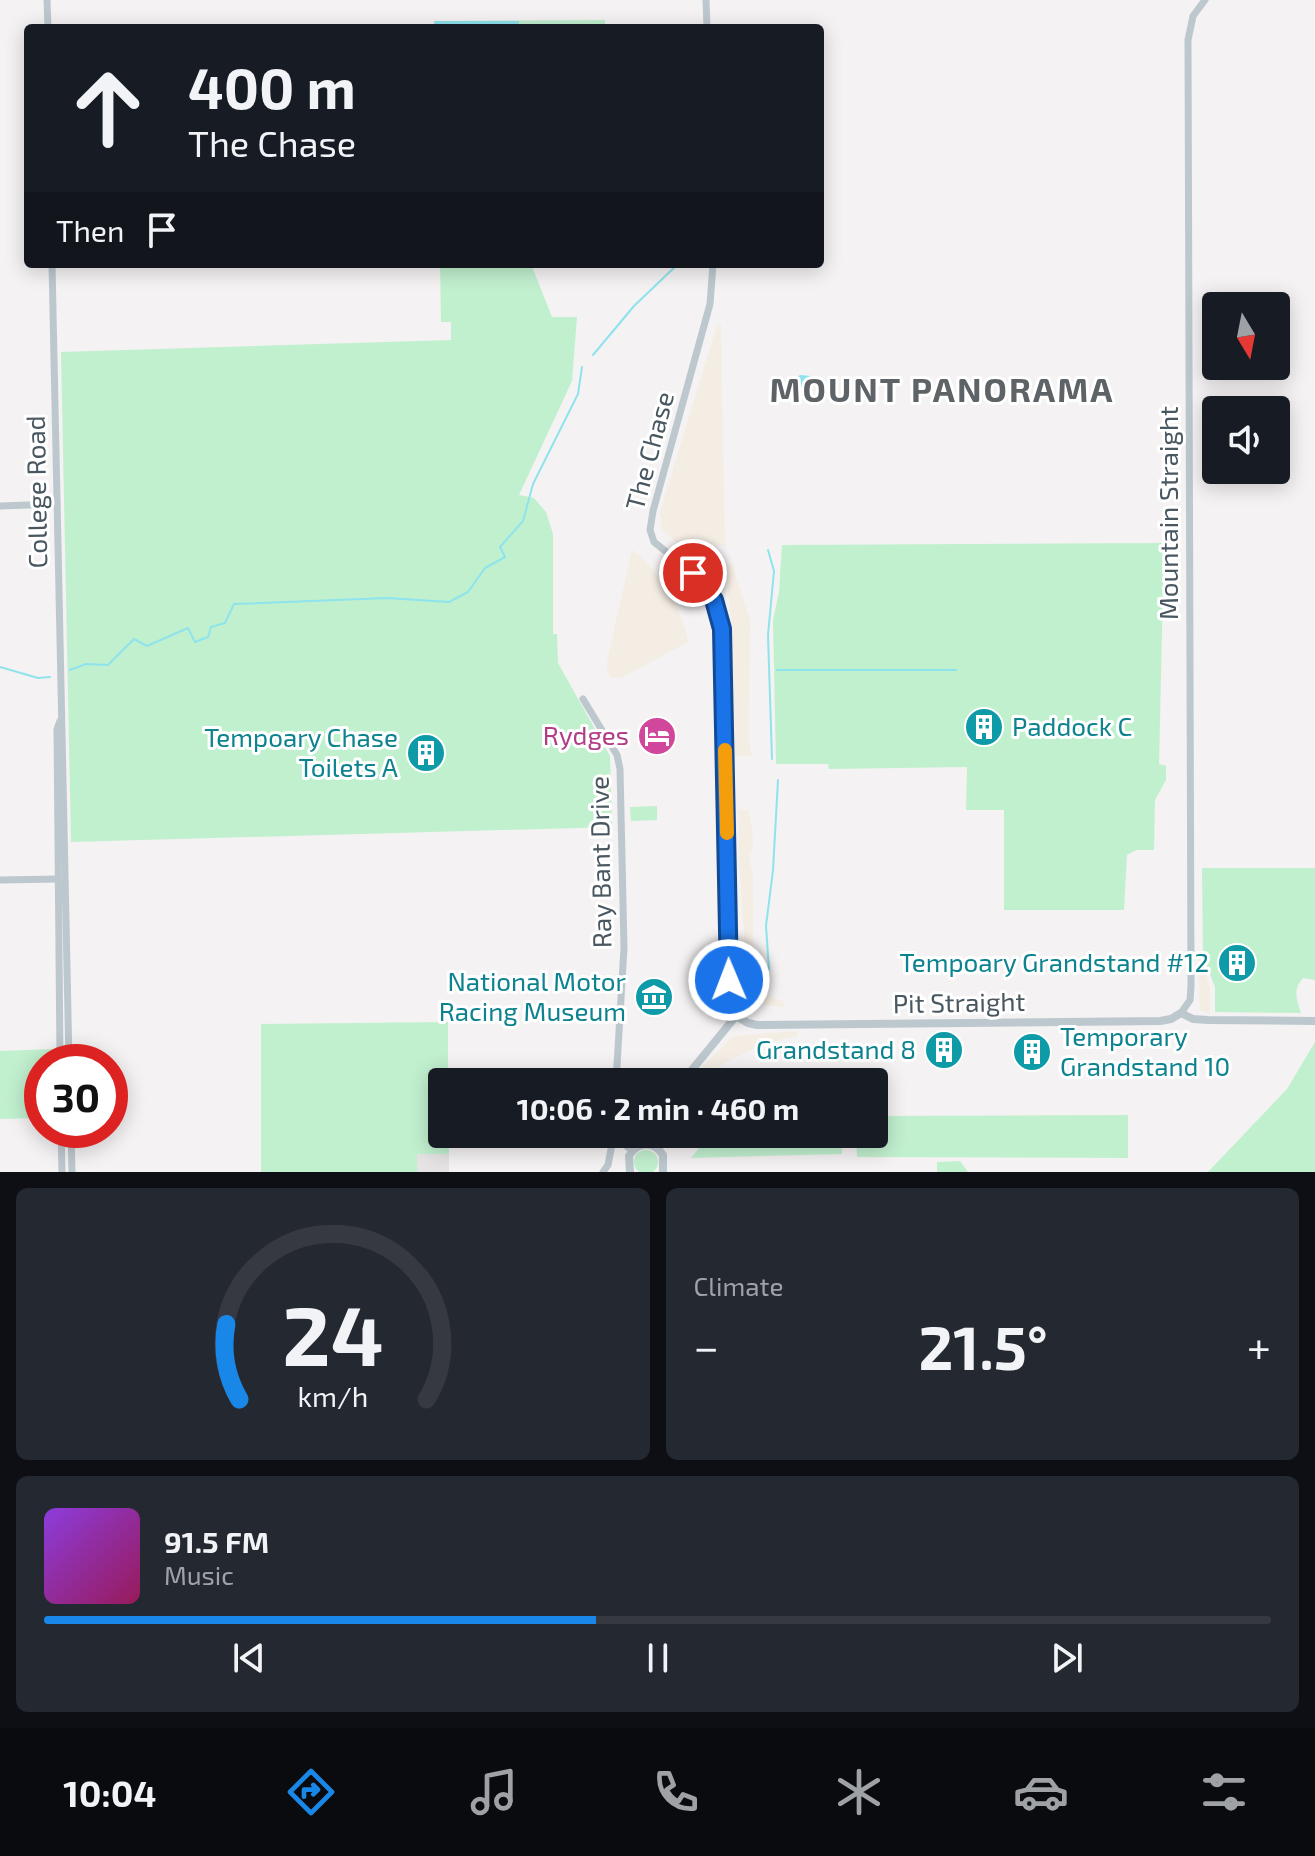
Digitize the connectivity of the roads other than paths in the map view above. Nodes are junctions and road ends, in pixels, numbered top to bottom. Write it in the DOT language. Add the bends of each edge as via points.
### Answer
graph roads {
  1 [pos="47,0"];
  2 [pos="706,0"];
  3 [pos="1205,0"];
  4 [pos="48,24"];
  5 [pos="707,24"];
  6 [pos="52,268"];
  7 [pos="713,268"];
  8 [pos="57,504"];
  9 [pos="0,506"];
  10 [pos="583,699"];
  11 [pos="62,832"];
  12 [pos="57,879"];
  13 [pos="67,879"];
  14 [pos="0,880"];
  15 [pos="1181,1013"];
  16 [pos="736,1016"];
  17 [pos="1315,1021"];
  18 [pos="60,1044"];
  19 [pos="69,1044"];
  20 [pos="617,1068"];
  21 [pos="693,1068"];
  22 [pos="61,1148"];
  23 [pos="71,1148"];
  24 [pos="613,1148"];
  25 [pos="629,1148"];
  26 [pos="636,1148"];
  27 [pos="655,1148"];
  28 [pos="632,1151"];
  29 [pos="62,1172"];
  30 [pos="72,1172"];
  31 [pos="603,1172"];
  32 [pos="630,1172"];
  33 [pos="663,1172"];
  1 -- 4 [label="street"];
  2 -- 5 [label="street"];
  3 -- 15 [label="street, Mountain Straight" via="1193,16 1188,40 1191,986"];
  6 -- 8 [label="street, College Road"];
  7 -- 16 [label="street, The Chase" via="710,304 650,530 658,547 705,586 721,623 729,980"];
  8 -- 9 [label="street"];
  8 -- 11 [label="street, College Road"];
  10 -- 20 [label="street, Ray Bant Drive" via="605,732 620,769 624,948"];
  11 -- 12 [label="street, College Road"];
  11 -- 13 [label="street, College Road"];
  12 -- 13 [label="street"];
  12 -- 14 [label="street"];
  12 -- 18 [label="street, College Road"];
  13 -- 19 [label="street, College Road"];
  15 -- 16 [label="street, Pit Straight" via="1160,1021 757,1025"];
  15 -- 17 [label="street" via="1208,1020"];
  16 -- 21 [label="street"];
  22 -- 29 [label="street"];
  23 -- 30 [label="street"];
  24 -- 31 [label="street"];
  25 -- 28 [label="street"];
  26 -- 28 [label="street"];
  27 -- 33 [label="street" via="663,1155"];
  28 -- 32 [label="street"];
}
